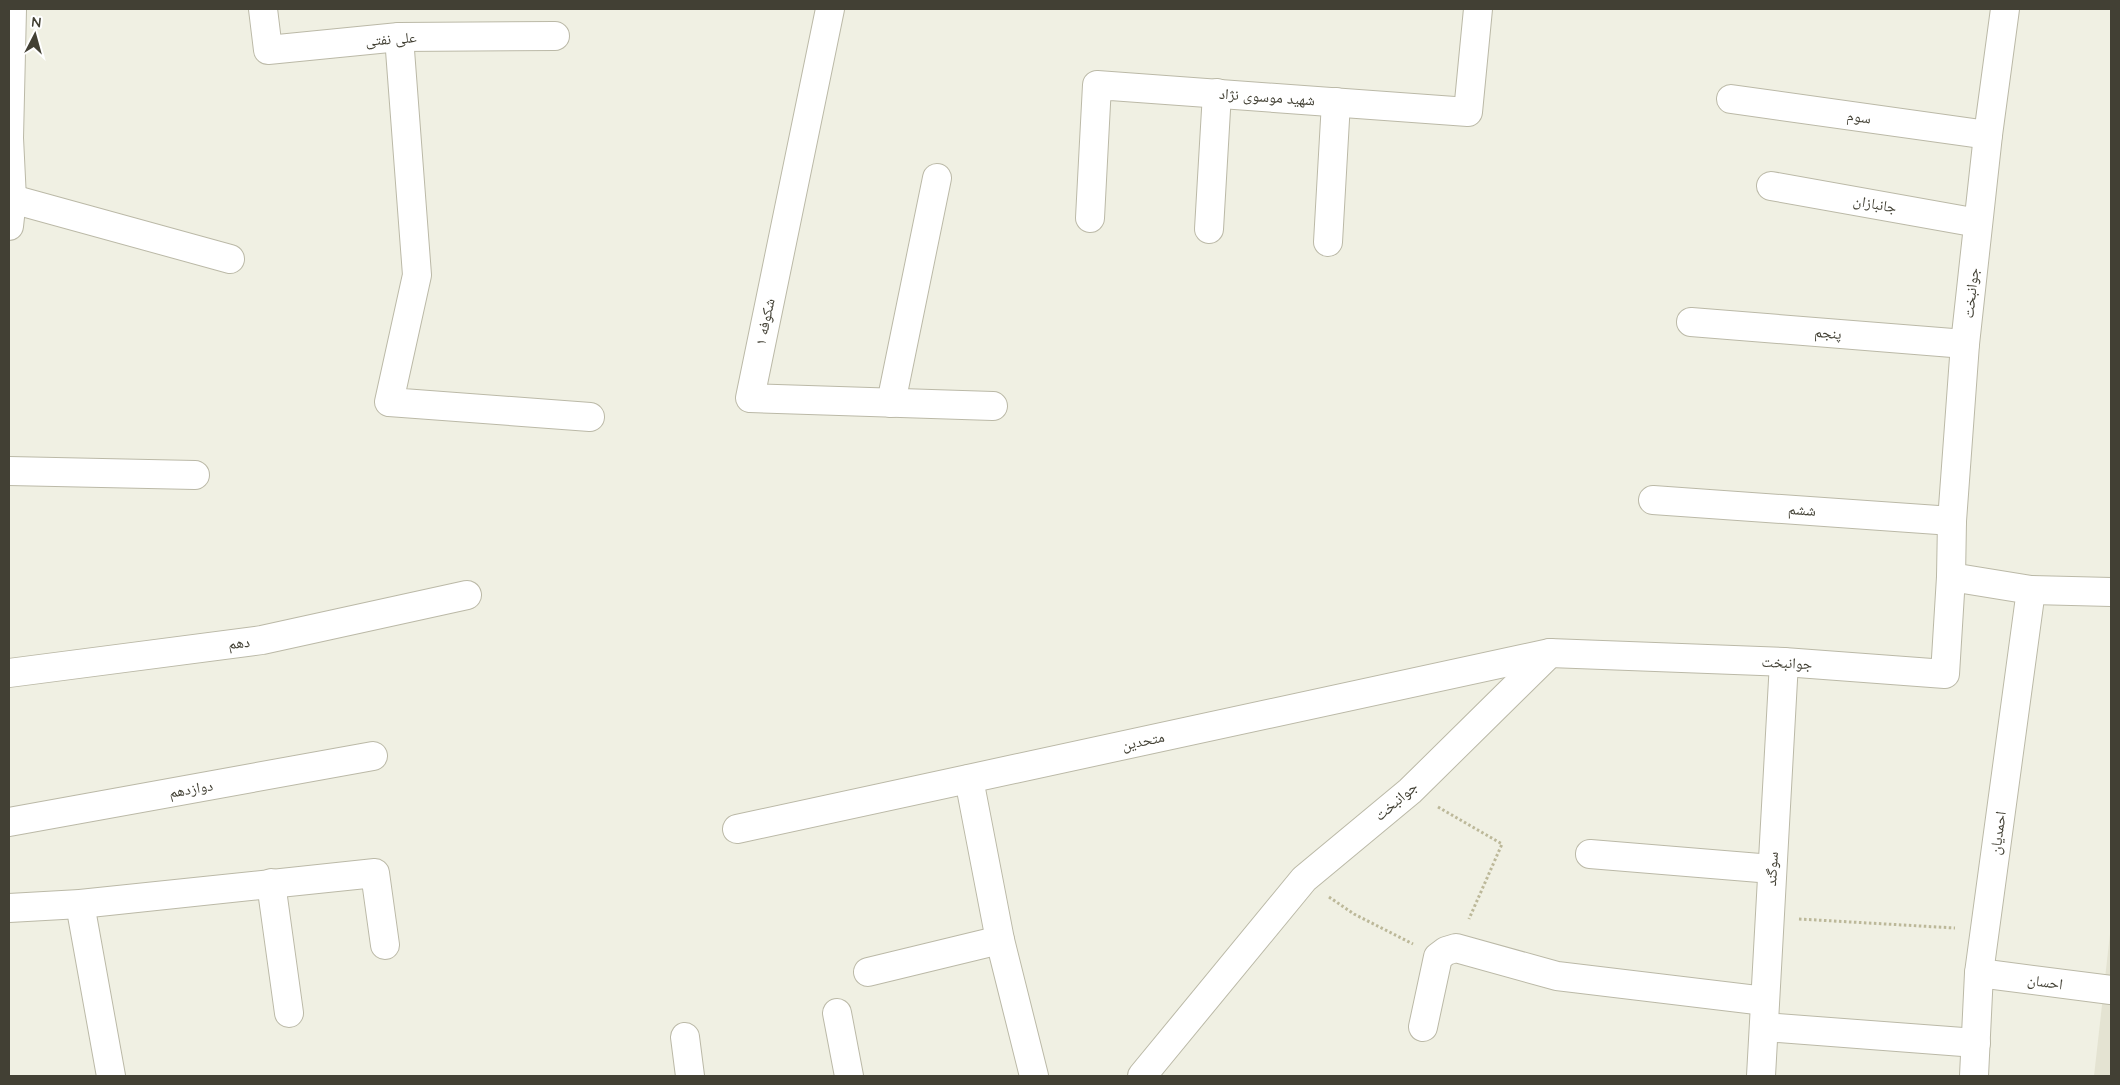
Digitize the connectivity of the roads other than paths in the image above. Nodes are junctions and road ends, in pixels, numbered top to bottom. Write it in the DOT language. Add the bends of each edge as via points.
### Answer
graph roads {
  1 [pos="12,9"];
  2 [pos="263,9"];
  3 [pos="830,9"];
  4 [pos="1478,9"];
  5 [pos="2004,9"];
  6 [pos="555,36"];
  7 [pos="399,37"];
  8 [pos="1217,93"];
  9 [pos="1731,99"];
  10 [pos="1336,102"];
  11 [pos="1988,135"];
  12 [pos="9,138"];
  13 [pos="938,178"];
  14 [pos="1771,186"];
  15 [pos="12,199"];
  16 [pos="1090,218"];
  17 [pos="1978,223"];
  18 [pos="9,226"];
  19 [pos="1209,229"];
  20 [pos="1328,242"];
  21 [pos="230,259"];
  22 [pos="1691,322"];
  23 [pos="1965,344"];
  24 [pos="891,403"];
  25 [pos="993,406"];
  26 [pos="590,417"];
  27 [pos="9,471"];
  28 [pos="195,475"];
  29 [pos="1652,500"];
  30 [pos="1952,521"];
  31 [pos="1951,577"];
  32 [pos="2031,590"];
  33 [pos="2111,592"];
  34 [pos="467,595"];
  35 [pos="1550,653"];
  36 [pos="1784,662"];
  37 [pos="9,673"];
  38 [pos="373,756"];
  39 [pos="969,779"];
  40 [pos="9,822"];
  41 [pos="737,829"];
  42 [pos="1590,854"];
  43 [pos="1772,869"];
  44 [pos="271,883"];
  45 [pos="80,904"];
  46 [pos="9,908"];
  47 [pos="1000,940"];
  48 [pos="385,945"];
  49 [pos="868,972"];
  50 [pos="1979,973"];
  51 [pos="2111,990"];
  52 [pos="289,1013"];
  53 [pos="837,1014"];
  54 [pos="1764,1014"];
  55 [pos="1423,1027"];
  56 [pos="685,1036"];
  57 [pos="1976,1043"];
  58 [pos="111,1076"];
  59 [pos="690,1076"];
  60 [pos="849,1076"];
  61 [pos="1034,1076"];
  62 [pos="1142,1076"];
  63 [pos="1761,1076"];
  64 [pos="1974,1076"];
  1 -- 12 [label="street"];
  2 -- 7 [label="street, علی نفتی" via="268,50"];
  3 -- 24 [label="street, شکوفه ۱" via="750,398"];
  4 -- 10 [label="street, شهید موسوی نژاد" via="1468,112"];
  5 -- 11 [label="street, جوانبخت"];
  6 -- 7 [label="street, علی نفتی"];
  7 -- 26 [label="street" via="417,275 389,402"];
  8 -- 10 [label="street, شهید موسوی نژاد"];
  8 -- 16 [label="street, شهید موسوی نژاد" via="1097,84"];
  8 -- 19 [label="street"];
  9 -- 11 [label="street, سوم"];
  10 -- 20 [label="street"];
  11 -- 17 [label="street, جوانبخت"];
  12 -- 15 [label="street"];
  13 -- 24 [label="street"];
  14 -- 17 [label="street, جانبازان"];
  15 -- 18 [label="street"];
  15 -- 21 [label="street"];
  17 -- 23 [label="street, جوانبخت"];
  22 -- 23 [label="street, پنجم"];
  23 -- 30 [label="street, جوانبخت"];
  24 -- 25 [label="street, شکوفه ۱"];
  27 -- 28 [label="street"];
  29 -- 30 [label="street, ششم"];
  30 -- 31 [label="street, جوانبخت"];
  31 -- 32 [label="street"];
  31 -- 36 [label="street, جوانبخت" via="1944,674"];
  32 -- 33 [label="street"];
  32 -- 50 [label="street, احمدیان"];
  34 -- 37 [label="street, دهم" via="262,640"];
  35 -- 36 [label="street, جوانبخت"];
  35 -- 39 [label="street, متحدین"];
  35 -- 62 [label="street, جوانبخت" via="1410,790 1304,879"];
  36 -- 43 [label="street, سوگند"];
  38 -- 40 [label="street, دوازدهم"];
  39 -- 41 [label="street, متحدین"];
  39 -- 47 [label="street"];
  42 -- 43 [label="street"];
  43 -- 54 [label="street, سوگند"];
  44 -- 45 [label="street"];
  44 -- 48 [label="street" via="375,873"];
  44 -- 52 [label="street"];
  45 -- 46 [label="street"];
  45 -- 58 [label="street"];
  47 -- 49 [label="street"];
  47 -- 61 [label="street"];
  50 -- 51 [label="street, احسان"];
  50 -- 57 [label="street, احمدیان"];
  53 -- 60 [label="street"];
  54 -- 55 [label="street" via="1447,953"];
  54 -- 57 [label="street"];
  54 -- 63 [label="street, سوگند"];
  56 -- 59 [label="street"];
  57 -- 64 [label="street, احمدیان"];
}
